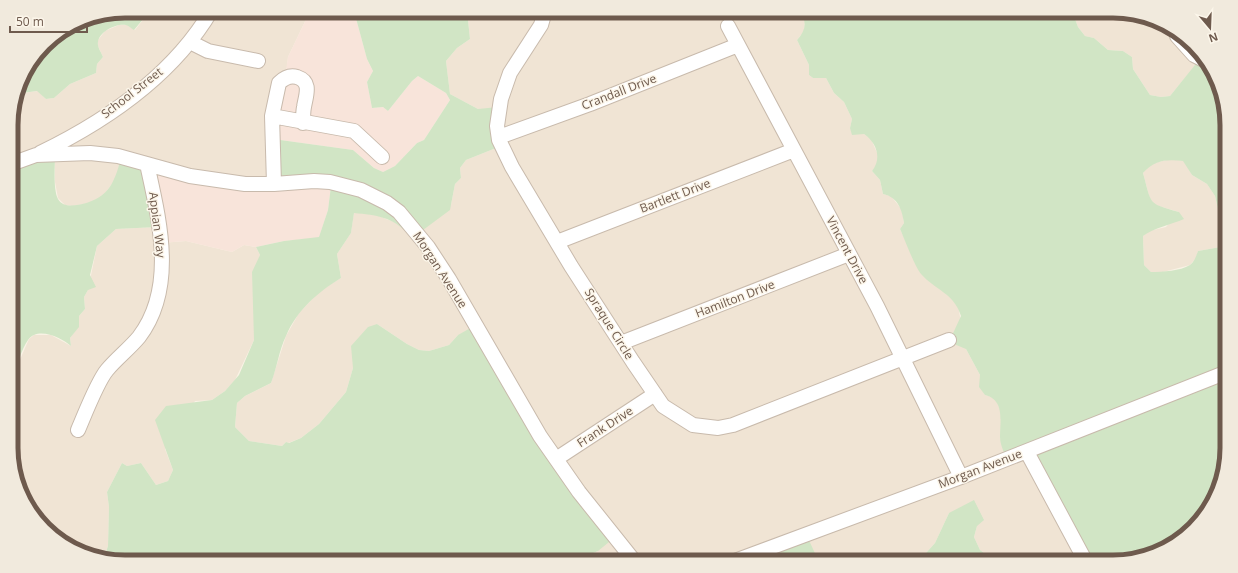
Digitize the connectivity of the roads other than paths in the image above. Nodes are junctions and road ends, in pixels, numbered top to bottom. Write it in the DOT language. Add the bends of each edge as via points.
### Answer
graph roads {
  1 [pos="206,18"];
  2 [pos="543,18"];
  3 [pos="728,26"];
  4 [pos="190,42"];
  5 [pos="738,45"];
  6 [pos="258,61"];
  7 [pos="272,116"];
  8 [pos="303,123"];
  9 [pos="499,137"];
  10 [pos="794,150"];
  11 [pos="36,155"];
  12 [pos="382,157"];
  13 [pos="18,161"];
  14 [pos="148,164"];
  15 [pos="274,184"];
  16 [pos="557,242"];
  17 [pos="849,254"];
  18 [pos="949,340"];
  19 [pos="621,343"];
  20 [pos="902,359"];
  21 [pos="1220,375"];
  22 [pos="655,394"];
  23 [pos="78,430"];
  24 [pos="1027,452"];
  25 [pos="556,459"];
  26 [pos="961,477"];
  27 [pos="630,555"];
  28 [pos="751,555"];
  29 [pos="1082,555"];
  1 -- 4 [label="street, School Street"];
  2 -- 9 [label="street, Spraque Circle" via="513,67 505,86 497,113"];
  3 -- 5 [label="street, Vincent Drive"];
  4 -- 6 [label="street" via="208,50"];
  4 -- 11 [label="street, School Street" via="162,70 116,108"];
  5 -- 9 [label="street, Crandall Drive"];
  5 -- 10 [label="street, Vincent Drive"];
  7 -- 8 [label="street"];
  7 -- 8 [label="street" via="280,83 283,79 293,76 302,80 307,88"];
  7 -- 15 [label="street"];
  8 -- 12 [label="street" via="354,132"];
  9 -- 16 [label="street, Spraque Circle" via="512,167"];
  10 -- 16 [label="street, Bartlett Drive"];
  10 -- 17 [label="street, Vincent Drive"];
  11 -- 13 [label="street, Morgan Avenue"];
  11 -- 14 [label="street, Morgan Avenue" via="90,153 118,156"];
  14 -- 15 [label="street, Morgan Avenue" via="213,180"];
  14 -- 23 [label="street, Appian Way" via="161,235 162,264 156,300 139,337 106,371"];
  15 -- 25 [label="street, Morgan Avenue" via="314,181 346,185 374,196 399,212 428,247 449,279 513,392"];
  16 -- 19 [label="street, Spraque Circle"];
  17 -- 19 [label="street, Hamilton Drive"];
  17 -- 20 [label="street, Vincent Drive"];
  18 -- 20 [label="street, Spraque Circle"];
  19 -- 22 [label="street, Spraque Circle"];
  20 -- 22 [label="street, Spraque Circle" via="733,425 718,428 693,425 683,420 663,406"];
  20 -- 26 [label="street, Vincent Drive"];
  21 -- 24 [label="street, Morgan Avenue"];
  22 -- 25 [label="street, Frank Drive"];
  24 -- 26 [label="street, Morgan Avenue"];
  24 -- 29 [label="street"];
  25 -- 27 [label="street, Morgan Avenue"];
  26 -- 28 [label="street, Morgan Avenue"];
}
